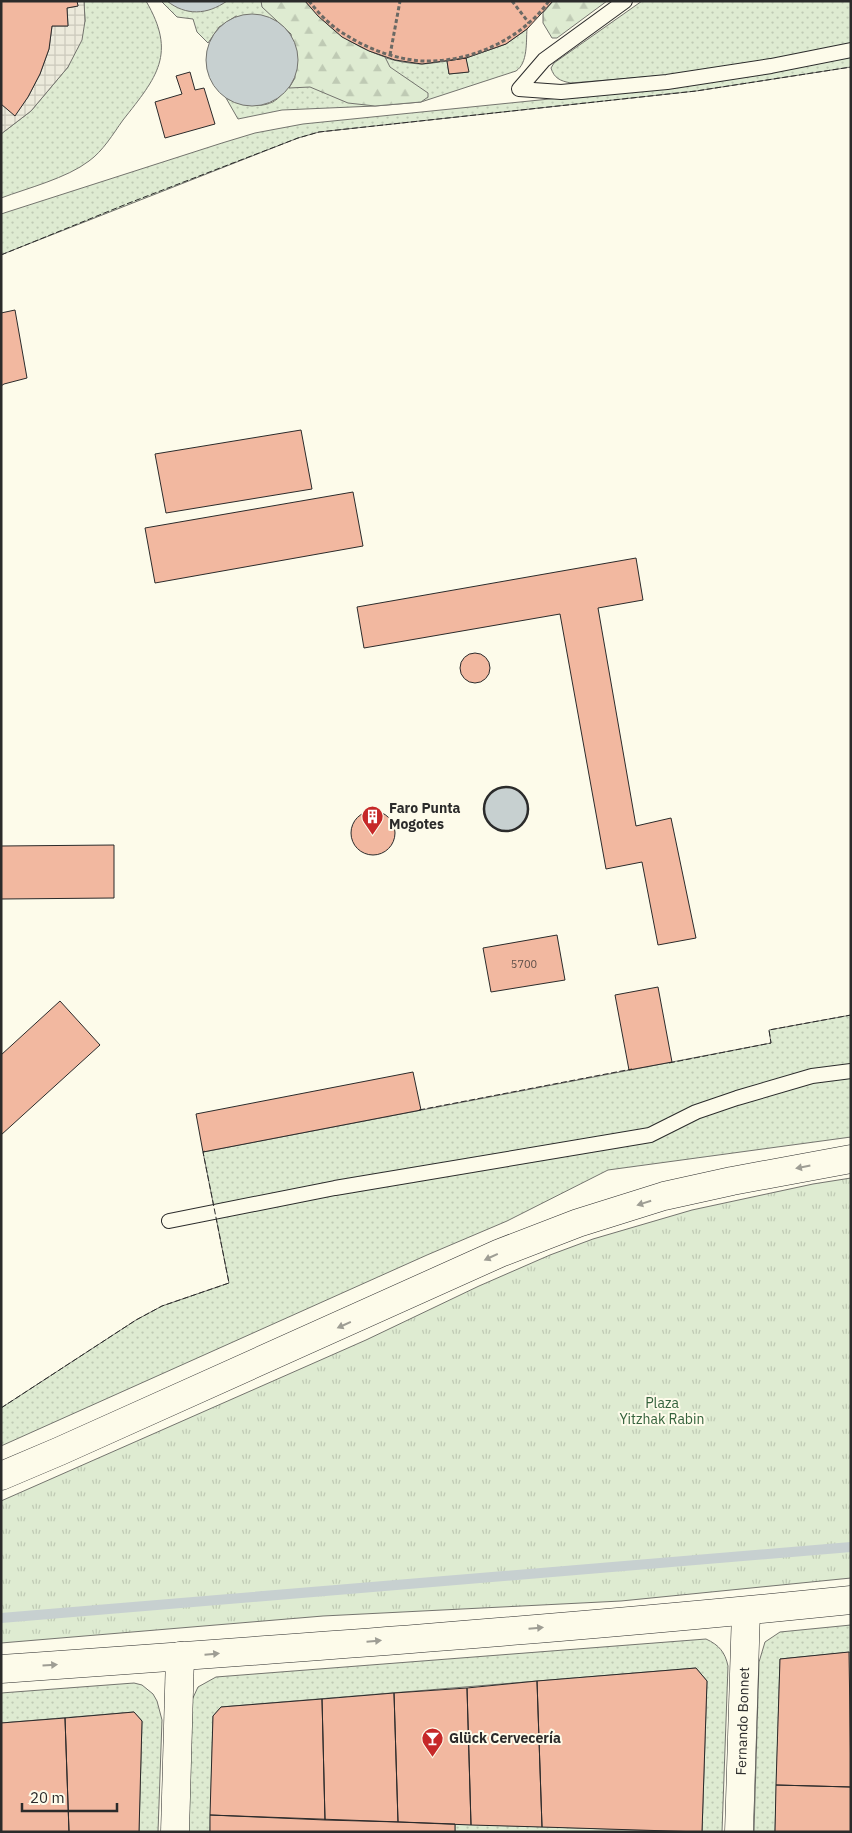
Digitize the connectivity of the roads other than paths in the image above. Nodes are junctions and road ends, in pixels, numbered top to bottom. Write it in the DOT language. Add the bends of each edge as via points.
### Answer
graph roads {
  1 [pos="625,1"];
  2 [pos="851,50"];
  3 [pos="851,1071"];
  4 [pos="851,1159"];
  5 [pos="169,1221"];
  6 [pos="1,1476"];
  7 [pos="851,1600"];
  8 [pos="746,1611"];
  9 [pos="180,1656"];
  10 [pos="1,1669"];
  11 [pos="175,1832"];
  12 [pos="739,1832"];
  1 -- 2 [label="lane" via="544,60 519,89 561,92 667,82"];
  3 -- 5 [label="lane" via="812,1076 737,1098 696,1112 650,1135 335,1188"];
  4 -- 6 [label="main road, one-way" via="732,1180 578,1223 500,1253"];
  7 -- 8 [label="main road"];
  9 -- 8 [label="main road, one-way"];
  8 -- 12 [label="main road, Fernando Bonnet"];
  10 -- 9 [label="main road, one-way"];
  9 -- 11 [label="main road"];
}
